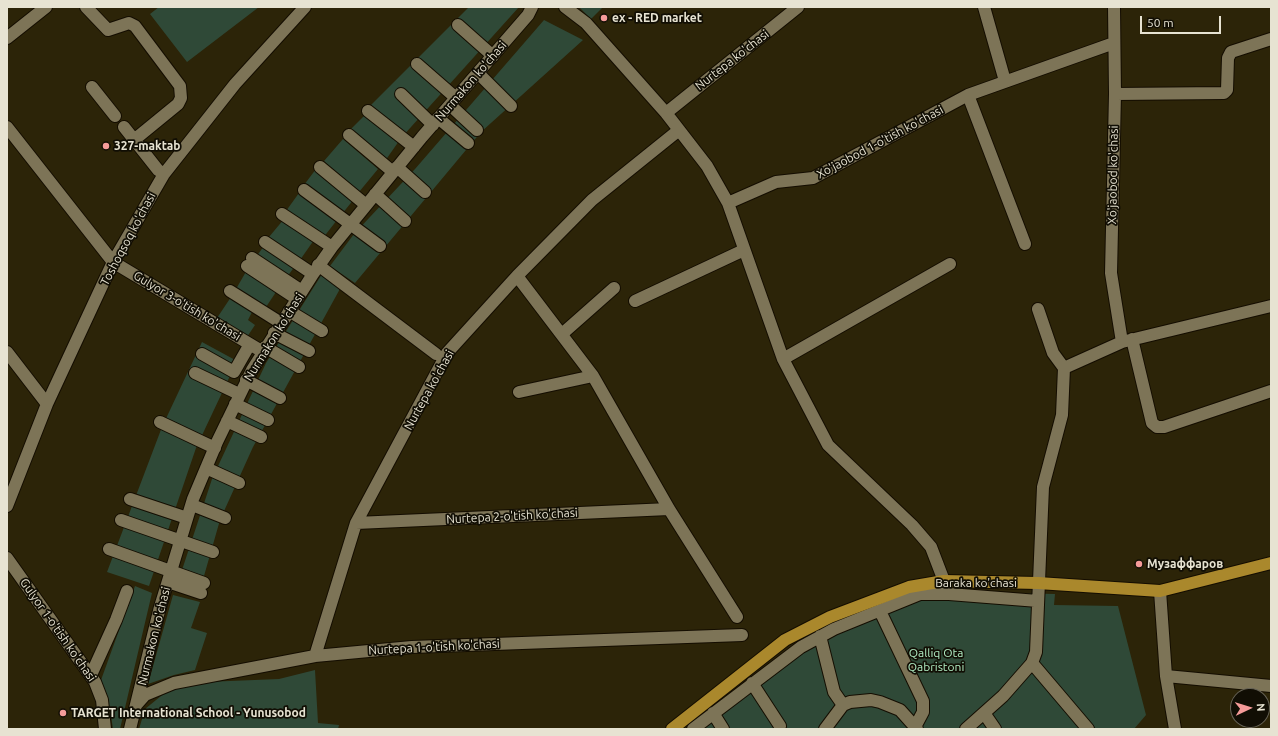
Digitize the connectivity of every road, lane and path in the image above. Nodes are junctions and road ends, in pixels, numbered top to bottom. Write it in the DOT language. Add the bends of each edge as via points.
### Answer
graph roads {
  1 [pos="46,7"];
  2 [pos="86,7"];
  3 [pos="306,7"];
  4 [pos="532,7"];
  5 [pos="565,7"];
  6 [pos="798,7"];
  7 [pos="984,7"];
  8 [pos="1114,7"];
  9 [pos="458,24"];
  10 [pos="7,38"];
  11 [pos="1271,39"];
  12 [pos="1114,43"];
  13 [pos="493,56"];
  14 [pos="417,64"];
  15 [pos="478,73"];
  16 [pos="1005,80"];
  17 [pos="92,87"];
  18 [pos="401,94"];
  19 [pos="1114,94"];
  20 [pos="968,95"];
  21 [pos="453,101"];
  22 [pos="511,106"];
  23 [pos="368,111"];
  24 [pos="666,113"];
  25 [pos="115,116"];
  26 [pos="436,121"];
  27 [pos="7,127"];
  28 [pos="124,127"];
  29 [pos="477,130"];
  30 [pos="679,130"];
  31 [pos="349,135"];
  32 [pos="134,140"];
  33 [pos="468,143"];
  34 [pos="414,147"];
  35 [pos="320,167"];
  36 [pos="395,170"];
  37 [pos="164,174"];
  38 [pos="304,190"];
  39 [pos="425,192"];
  40 [pos="375,194"];
  41 [pos="728,203"];
  42 [pos="366,205"];
  43 [pos="282,214"];
  44 [pos="405,221"];
  45 [pos="351,224"];
  46 [pos="265,242"];
  47 [pos="1025,244"];
  48 [pos="380,246"];
  49 [pos="332,247"];
  50 [pos="744,250"];
  51 [pos="113,262"];
  52 [pos="249,262"];
  53 [pos="950,264"];
  54 [pos="316,270"];
  55 [pos="517,276"];
  56 [pos="614,288"];
  57 [pos="230,291"];
  58 [pos="299,295"];
  59 [pos="635,301"];
  60 [pos="1271,306"];
  61 [pos="1038,309"];
  62 [pos="289,311"];
  63 [pos="281,323"];
  64 [pos="322,331"];
  65 [pos="274,333"];
  66 [pos="562,334"];
  67 [pos="1127,340"];
  68 [pos="250,344"];
  69 [pos="264,350"];
  70 [pos="309,351"];
  71 [pos="7,352"];
  72 [pos="202,354"];
  73 [pos="436,354"];
  74 [pos="783,360"];
  75 [pos="299,367"];
  76 [pos="1064,368"];
  77 [pos="195,373"];
  78 [pos="593,376"];
  79 [pos="246,380"];
  80 [pos="1271,390"];
  81 [pos="519,392"];
  82 [pos="280,398"];
  83 [pos="237,399"];
  84 [pos="47,404"];
  85 [pos="268,420"];
  86 [pos="227,421"];
  87 [pos="160,422"];
  88 [pos="261,437"];
  89 [pos="215,448"];
  90 [pos="206,468"];
  91 [pos="239,483"];
  92 [pos="130,499"];
  93 [pos="192,505"];
  94 [pos="7,506"];
  95 [pos="669,509"];
  96 [pos="187,518"];
  97 [pos="225,518"];
  98 [pos="121,520"];
  99 [pos="356,523"];
  100 [pos="180,540"];
  101 [pos="110,549"];
  102 [pos="213,552"];
  103 [pos="7,558"];
  104 [pos="1271,563"];
  105 [pos="169,576"];
  106 [pos="944,581"];
  107 [pos="1038,583"];
  108 [pos="203,588"];
  109 [pos="127,591"];
  110 [pos="1160,591"];
  111 [pos="1038,601"];
  112 [pos="880,611"];
  113 [pos="737,617"];
  114 [pos="742,635"];
  115 [pos="820,636"];
  116 [pos="315,656"];
  117 [pos="1032,663"];
  118 [pos="90,674"];
  119 [pos="1166,676"];
  120 [pos="752,683"];
  121 [pos="1271,686"];
  122 [pos="136,705"];
  123 [pos="843,705"];
  124 [pos="713,713"];
  125 [pos="984,713"];
  126 [pos="780,726"];
  127 [pos="916,728"];
  128 [pos="105,729"];
  129 [pos="130,729"];
  130 [pos="672,729"];
  131 [pos="693,729"];
  132 [pos="723,729"];
  133 [pos="825,729"];
  134 [pos="966,729"];
  135 [pos="995,729"];
  136 [pos="1088,729"];
  137 [pos="1175,729"];
  1 -- 10 [label="street"];
  2 -- 32 [label="street" via="108,30 129,23 135,26 180,86 181,98 178,104"];
  3 -- 37 [label="street, Toshoqsoq ko'chasi" via="235,84"];
  4 -- 13 [label="street, Nurmakon ko'chasi"];
  5 -- 24 [label="street" via="586,23"];
  6 -- 24 [label="street, Nurtepa ko'chasi"];
  7 -- 16 [label="street"];
  8 -- 12 [label="street, Xo'jaobod ko'chasi"];
  9 -- 13 [label="street"];
  11 -- 19 [label="street" via="1231,52 1228,58 1227,90 1224,94"];
  12 -- 16 [label="street, Xo'jaobod 1-o'tish ko'chasi"];
  12 -- 19 [label="street, Xo'jaobod ko'chasi"];
  13 -- 15 [label="street, Nurmakon ko'chasi"];
  14 -- 21 [label="street"];
  15 -- 21 [label="street, Nurmakon ko'chasi"];
  15 -- 22 [label="street"];
  16 -- 20 [label="street, Xo'jaobod 1-o'tish ko'chasi"];
  17 -- 25 [label="street"];
  18 -- 26 [label="street"];
  19 -- 67 [label="street, Xo'jaobod ko'chasi" via="1111,273"];
  20 -- 41 [label="street, Xo'jaobod 1-o'tish ko'chasi" via="813,178 776,182"];
  20 -- 47 [label="street"];
  21 -- 26 [label="street, Nurmakon ko'chasi"];
  21 -- 29 [label="street"];
  23 -- 34 [label="street"];
  24 -- 30 [label="street"];
  26 -- 33 [label="street"];
  26 -- 34 [label="street, Nurmakon ko'chasi"];
  27 -- 51 [label="street, Gulyor 3-o'tish ko'chasi"];
  28 -- 32 [label="street"];
  30 -- 41 [label="street" via="707,166"];
  30 -- 55 [label="street, Nurtepa ko'chasi" via="592,200"];
  31 -- 36 [label="street"];
  32 -- 37 [label="street"];
  34 -- 36 [label="street, Nurmakon ko'chasi"];
  35 -- 42 [label="street"];
  36 -- 39 [label="street"];
  36 -- 40 [label="street, Nurmakon ko'chasi"];
  37 -- 51 [label="street, Toshoqsoq ko'chasi"];
  38 -- 45 [label="street"];
  40 -- 42 [label="street, Nurmakon ko'chasi"];
  40 -- 44 [label="street"];
  41 -- 50 [label="street"];
  42 -- 45 [label="street, Nurmakon ko'chasi"];
  43 -- 49 [label="street"];
  45 -- 48 [label="street"];
  45 -- 49 [label="street, Nurmakon ko'chasi"];
  46 -- 54 [label="street"];
  49 -- 54 [label="street, Nurmakon ko'chasi"];
  50 -- 59 [label="street"];
  50 -- 74 [label="street"];
  51 -- 68 [label="street, Gulyor 3-o'tish ko'chasi"];
  51 -- 84 [label="street, Toshoqsoq ko'chasi"];
  52 -- 58 [label="street"];
  53 -- 74 [label="street"];
  54 -- 58 [label="street, Nurmakon ko'chasi"];
  54 -- 73 [label="street"];
  55 -- 66 [label="street"];
  55 -- 99 [label="street, Nurtepa ko'chasi" via="447,353"];
  56 -- 66 [label="street"];
  57 -- 63 [label="street"];
  58 -- 62 [label="street, Nurmakon ko'chasi"];
  60 -- 67 [label="street"];
  61 -- 76 [label="street" via="1053,353"];
  62 -- 63 [label="street, Nurmakon ko'chasi"];
  62 -- 64 [label="street"];
  63 -- 65 [label="street, Nurmakon ko'chasi"];
  65 -- 69 [label="street, Nurmakon ko'chasi"];
  65 -- 70 [label="street"];
  66 -- 78 [label="street"];
  67 -- 76 [label="street"];
  67 -- 80 [label="street, Xo'jaobod ko'chasi" via="1152,423 1157,427 1164,427"];
  68 -- 69 [label="street, Gulyor 3-o'tish ko'chasi"];
  68 -- 72 [label="street" via="234,372"];
  69 -- 75 [label="street, Gulyor 3-o'tish ko'chasi"];
  69 -- 79 [label="street, Nurmakon ko'chasi"];
  71 -- 84 [label="street"];
  74 -- 106 [label="street" via="828,445 912,525 931,547"];
  76 -- 107 [label="street" via="1062,415 1043,487"];
  77 -- 83 [label="street"];
  78 -- 81 [label="street"];
  78 -- 95 [label="street"];
  79 -- 82 [label="street"];
  79 -- 83 [label="street, Nurmakon ko'chasi"];
  83 -- 85 [label="street"];
  83 -- 86 [label="street, Nurmakon ko'chasi"];
  84 -- 94 [label="street, Toshoqsoq ko'chasi"];
  86 -- 88 [label="street"];
  86 -- 89 [label="street, Nurmakon ko'chasi"];
  87 -- 89 [label="street"];
  89 -- 90 [label="street, Nurmakon ko'chasi"];
  90 -- 91 [label="street"];
  90 -- 93 [label="street, Nurmakon ko'chasi"];
  92 -- 96 [label="street"];
  93 -- 96 [label="street, Nurmakon ko'chasi"];
  93 -- 97 [label="street"];
  95 -- 99 [label="street, Nurtepa 2-o'tish ko'chasi"];
  95 -- 113 [label="street"];
  96 -- 100 [label="street, Nurmakon ko'chasi"];
  98 -- 100 [label="street"];
  99 -- 116 [label="street, Nurtepa ko'chasi"];
  100 -- 102 [label="street"];
  100 -- 105 [label="street, Nurmakon ko'chasi"];
  101 -- 105 [label="street"];
  103 -- 118 [label="street, Gulyor 1-o'tish ko'chasi"];
  104 -- 110 [label="main road, Baraka ko'chasi"];
  105 -- 108 [label="street"];
  105 -- 122 [label="street, Nurmakon ko'chasi"];
  106 -- 107 [label="main road, Baraka ko'chasi"];
  106 -- 130 [label="main road, Baraka ko'chasi" via="898,590 830,617 785,640"];
  107 -- 110 [label="main road, Baraka ko'chasi"];
  107 -- 111 [label="street"];
  109 -- 118 [label="street"];
  110 -- 119 [label="street"];
  111 -- 112 [label="street" via="920,594"];
  111 -- 117 [label="street" via="1036,652"];
  112 -- 115 [label="street"];
  112 -- 127 [label="street" via="923,701 923,712"];
  114 -- 116 [label="street, Nurtepa 1-o'tish ko'chasi" via="412,647"];
  115 -- 120 [label="street"];
  115 -- 123 [label="street" via="834,692"];
  116 -- 122 [label="street, Nurtepa 1-o'tish ko'chasi" via="174,683 144,695"];
  117 -- 125 [label="street"];
  117 -- 136 [label="street"];
  118 -- 128 [label="street, Gulyor 1-o'tish ko'chasi" via="96,682 102,700"];
  119 -- 121 [label="street"];
  119 -- 137 [label="street"];
  120 -- 124 [label="street"];
  120 -- 126 [label="street"];
  122 -- 129 [label="street, Nurmakon ko'chasi"];
  123 -- 127 [label="street" via="861,701 880,702 900,710"];
  123 -- 133 [label="street"];
  124 -- 131 [label="street"];
  124 -- 132 [label="street"];
  125 -- 134 [label="street"];
  125 -- 135 [label="street"];
}
